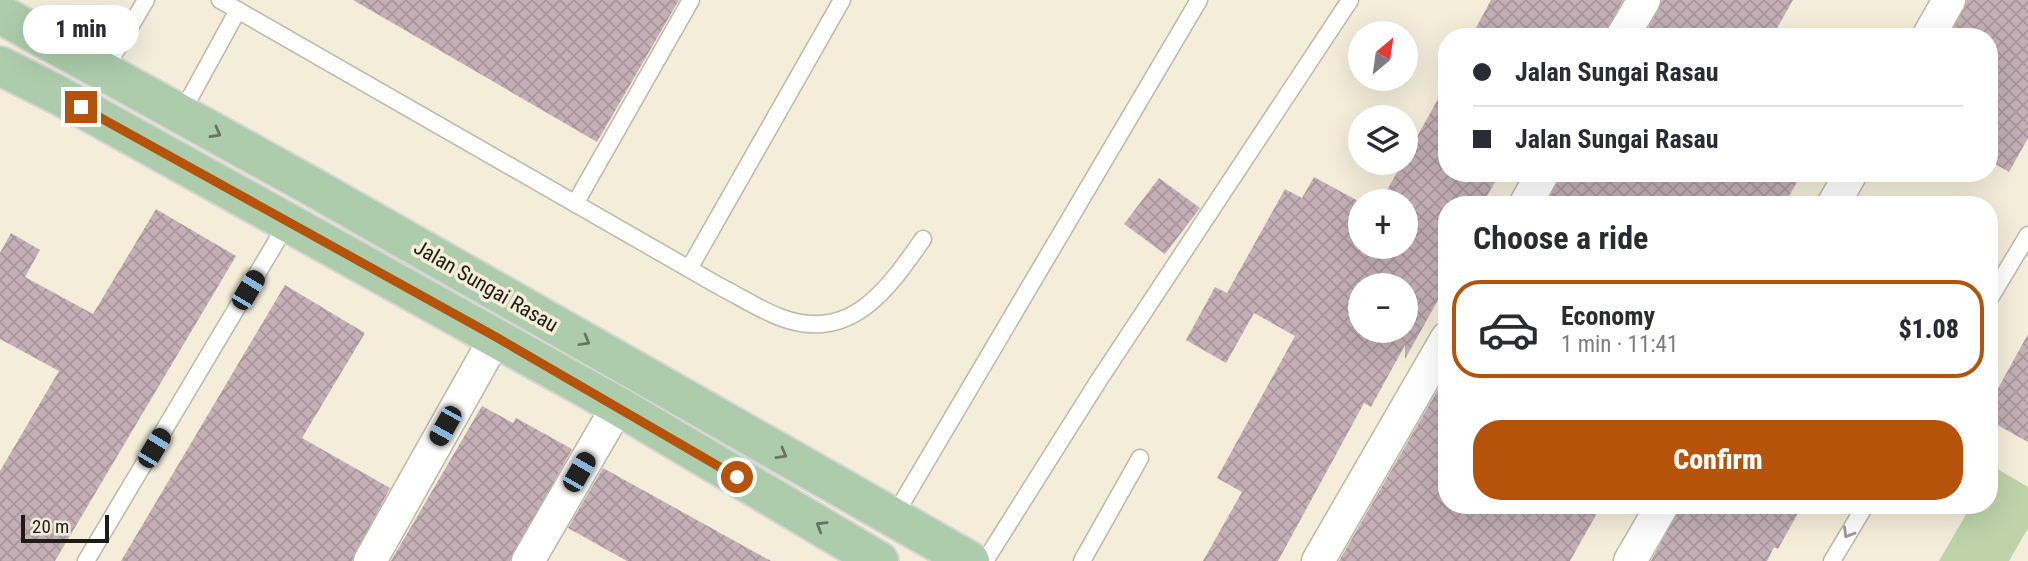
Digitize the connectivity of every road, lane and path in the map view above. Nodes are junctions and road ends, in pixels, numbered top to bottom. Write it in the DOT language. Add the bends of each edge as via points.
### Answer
graph roads {
  1 [pos="146,0"];
  2 [pos="220,0"];
  3 [pos="691,0"];
  4 [pos="842,0"];
  5 [pos="1199,0"];
  6 [pos="1350,0"];
  7 [pos="1644,0"];
  8 [pos="1949,0"];
  9 [pos="238,10"];
  10 [pos="2,20"];
  11 [pos="1627,28"];
  12 [pos="1933,28"];
  13 [pos="0,66"];
  14 [pos="104,71"];
  15 [pos="60,96"];
  16 [pos="0,97"];
  17 [pos="181,114"];
  18 [pos="576,202"];
  19 [pos="288,222"];
  20 [pos="2028,235"];
  21 [pos="923,239"];
  22 [pos="690,267"];
  23 [pos="1998,285"];
  24 [pos="496,337"];
  25 [pos="1438,354"];
  26 [pos="618,406"];
  27 [pos="1140,457"];
  28 [pos="1657,514"];
  29 [pos="1860,514"];
  30 [pos="893,518"];
  31 [pos="86,561"];
  32 [pos="370,561"];
  33 [pos="528,561"];
  34 [pos="879,561"];
  35 [pos="970,561"];
  36 [pos="985,561"];
  37 [pos="1082,561"];
  38 [pos="1318,561"];
  39 [pos="1630,561"];
  40 [pos="1832,561"];
  1 -- 14 [label="lane"];
  2 -- 9 [label="lane"];
  3 -- 18 [label="lane"];
  4 -- 22 [label="lane"];
  5 -- 30 [label="lane"];
  6 -- 36 [label="lane"];
  7 -- 11 [label="street"];
  8 -- 12 [label="street"];
  9 -- 17 [label="lane"];
  9 -- 18 [label="lane"];
  10 -- 14 [label="main road, Jalan Sungai Rasau"];
  13 -- 15 [label="main road, Jalan Sungai Rasau"];
  14 -- 17 [label="main road, Jalan Sungai Rasau"];
  15 -- 16 [label="main road" via="29,93"];
  15 -- 19 [label="main road, Jalan Sungai Rasau"];
  17 -- 30 [label="main road, Jalan Sungai Rasau, one-way"];
  18 -- 22 [label="lane"];
  19 -- 24 [label="main road, Jalan Sungai Rasau"];
  19 -- 31 [label="lane"];
  20 -- 23 [label="lane"];
  21 -- 22 [label="lane" via="891,285 860,311 830,325 783,318"];
  24 -- 26 [label="main road, Jalan Sungai Rasau"];
  24 -- 32 [label="street"];
  25 -- 38 [label="street"];
  26 -- 33 [label="street"];
  34 -- 26 [label="main road, Jalan Sungai Rasau, one-way"];
  27 -- 37 [label="lane"];
  28 -- 39 [label="street"];
  29 -- 40 [label="lane, one-way"];
  30 -- 35 [label="main road, Jalan Sungai Rasau"];
}
